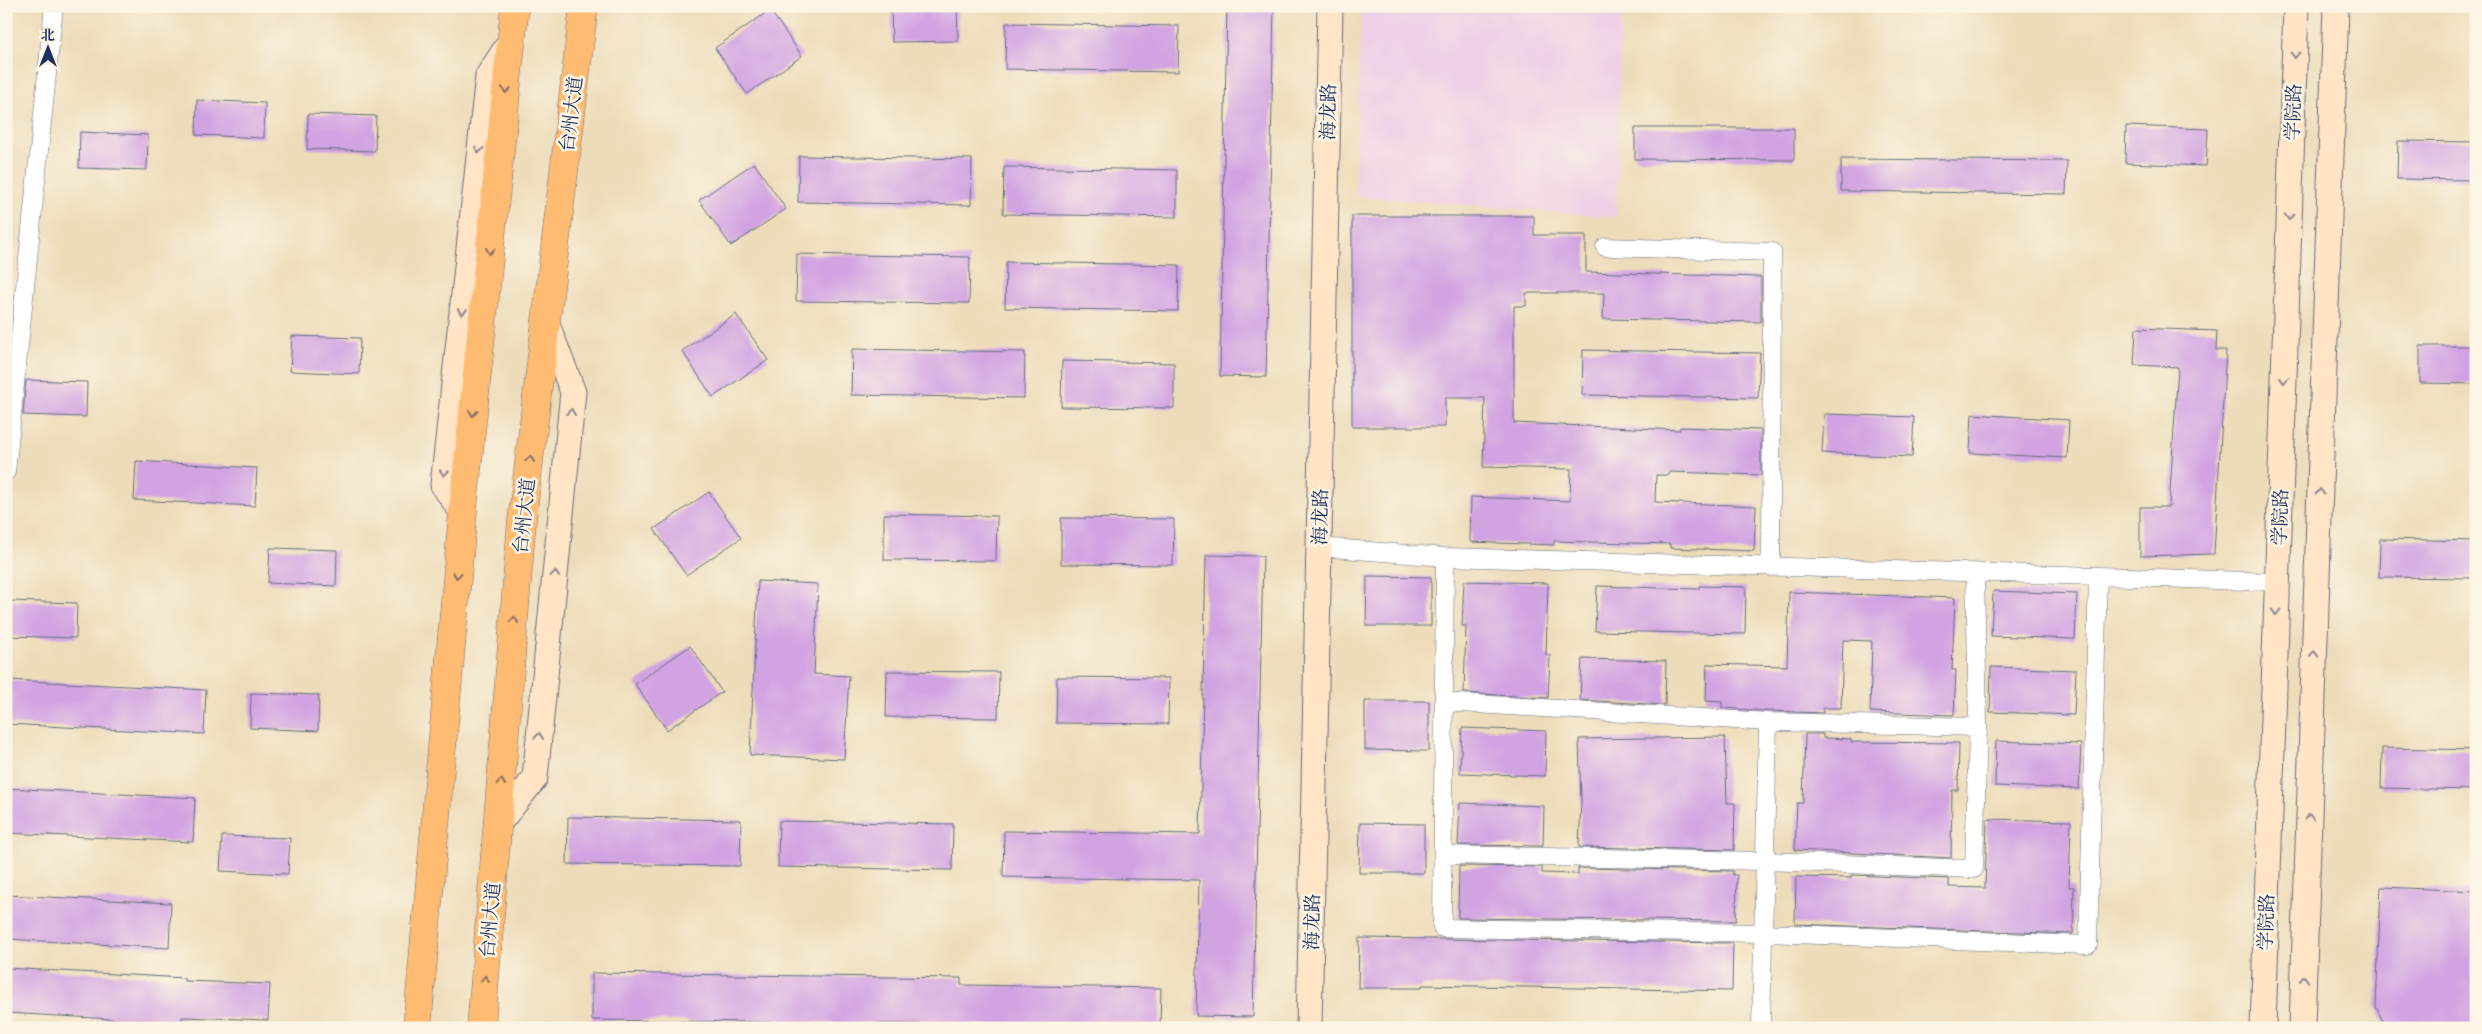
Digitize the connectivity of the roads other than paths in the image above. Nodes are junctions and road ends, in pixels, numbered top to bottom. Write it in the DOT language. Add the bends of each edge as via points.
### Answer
graph roads {
  1 [pos="54,6"];
  2 [pos="515,6"];
  3 [pos="584,6"];
  4 [pos="1330,6"];
  5 [pos="2296,6"];
  6 [pos="2336,6"];
  7 [pos="1605,247"];
  8 [pos="546,322"];
  9 [pos="6,472"];
  10 [pos="1319,548"];
  11 [pos="1445,558"];
  12 [pos="1771,567"];
  13 [pos="1975,572"];
  14 [pos="2098,576"];
  15 [pos="2277,582"];
  16 [pos="1444,702"];
  17 [pos="1768,722"];
  18 [pos="1978,726"];
  19 [pos="498,824"];
  20 [pos="1442,855"];
  21 [pos="1765,861"];
  22 [pos="1764,933"];
  23 [pos="417,1028"];
  24 [pos="481,1028"];
  25 [pos="1310,1028"];
  26 [pos="1761,1028"];
  27 [pos="2262,1028"];
  28 [pos="2302,1028"];
  1 -- 9 [label="street"];
  2 -- 23 [label="main road, one-way" via="463,513"];
  3 -- 8 [label="main road, 台州大道"];
  4 -- 10 [label="main road, 海龙路"];
  5 -- 15 [label="main road, 学院路, one-way"];
  28 -- 6 [label="main road, 学院路, one-way"];
  7 -- 12 [label="street" via="1772,252"];
  19 -- 8 [label="main road, 台州大道, one-way" via="522,520"];
  19 -- 8 [label="main road, one-way" via="535,778 573,392"];
  10 -- 11 [label="street"];
  10 -- 25 [label="main road, 海龙路"];
  11 -- 12 [label="street"];
  11 -- 16 [label="street"];
  12 -- 13 [label="street"];
  13 -- 14 [label="street"];
  13 -- 18 [label="street"];
  14 -- 15 [label="street"];
  14 -- 22 [label="street" via="2088,945"];
  15 -- 27 [label="main road, 学院路, one-way"];
  16 -- 17 [label="street"];
  16 -- 20 [label="street"];
  17 -- 18 [label="street"];
  17 -- 21 [label="street"];
  18 -- 21 [label="street" via="1974,870"];
  24 -- 19 [label="main road, 台州大道, one-way"];
  20 -- 21 [label="street"];
  20 -- 22 [label="street" via="1442,928"];
  21 -- 22 [label="street"];
  22 -- 26 [label="street"];
}
